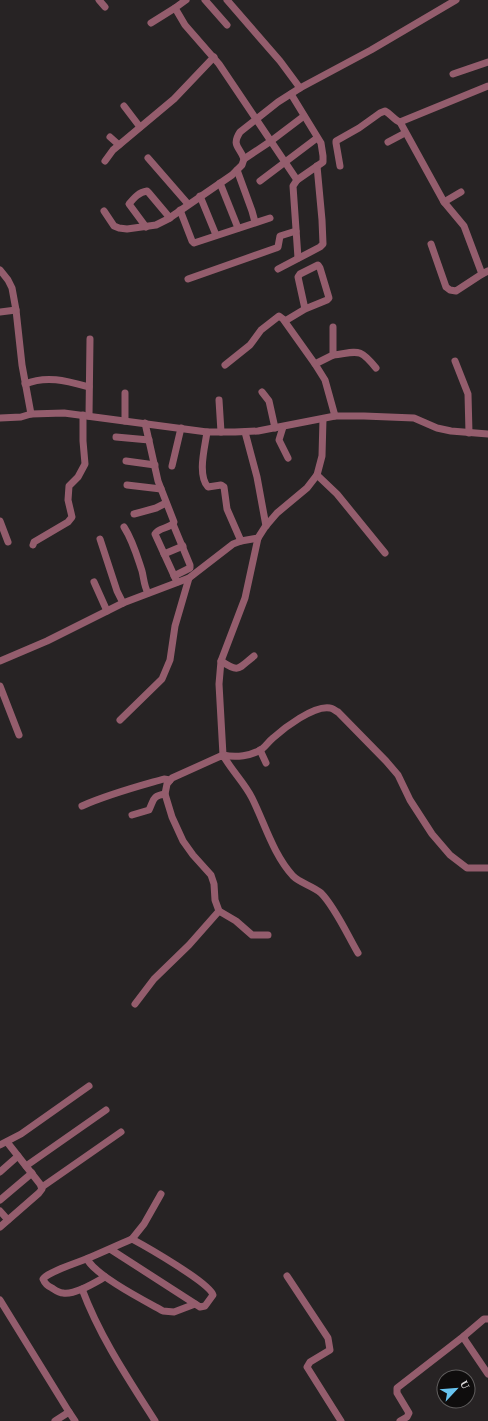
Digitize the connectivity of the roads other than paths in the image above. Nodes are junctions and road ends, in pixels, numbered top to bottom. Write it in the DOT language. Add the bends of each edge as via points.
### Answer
graph roads {
  1 [pos="99,0"];
  2 [pos="186,0"];
  3 [pos="205,0"];
  4 [pos="227,0"];
  5 [pos="456,0"];
  6 [pos="105,7"];
  7 [pos="175,8"];
  8 [pos="150,23"];
  9 [pos="227,24"];
  10 [pos="214,57"];
  11 [pos="488,62"];
  12 [pos="454,74"];
  13 [pos="488,86"];
  14 [pos="300,88"];
  15 [pos="291,94"];
  16 [pos="124,106"];
  17 [pos="304,116"];
  18 [pos="256,119"];
  19 [pos="400,122"];
  20 [pos="140,128"];
  21 [pos="405,133"];
  22 [pos="110,137"];
  23 [pos="317,138"];
  24 [pos="271,141"];
  25 [pos="388,142"];
  26 [pos="119,145"];
  27 [pos="148,158"];
  28 [pos="244,159"];
  29 [pos="105,161"];
  30 [pos="285,161"];
  31 [pos="317,166"];
  32 [pos="340,166"];
  33 [pos="237,170"];
  34 [pos="260,180"];
  35 [pos="298,180"];
  36 [pos="220,183"];
  37 [pos="461,192"];
  38 [pos="200,196"];
  39 [pos="444,202"];
  40 [pos="188,204"];
  41 [pos="180,210"];
  42 [pos="104,211"];
  43 [pos="170,218"];
  44 [pos="270,218"];
  45 [pos="255,222"];
  46 [pos="146,226"];
  47 [pos="238,228"];
  48 [pos="296,231"];
  49 [pos="216,235"];
  50 [pos="430,244"];
  51 [pos="298,258"];
  52 [pos="278,269"];
  53 [pos="0,270"];
  54 [pos="485,273"];
  55 [pos="188,279"];
  56 [pos="305,309"];
  57 [pos="16,310"];
  58 [pos="0,312"];
  59 [pos="285,321"];
  60 [pos="333,327"];
  61 [pos="90,339"];
  62 [pos="332,355"];
  63 [pos="454,361"];
  64 [pos="315,364"];
  65 [pos="225,365"];
  66 [pos="376,368"];
  67 [pos="25,384"];
  68 [pos="89,387"];
  69 [pos="262,392"];
  70 [pos="125,393"];
  71 [pos="220,400"];
  72 [pos="31,414"];
  73 [pos="86,416"];
  74 [pos="334,416"];
  75 [pos="0,418"];
  76 [pos="323,419"];
  77 [pos="126,421"];
  78 [pos="145,423"];
  79 [pos="279,427"];
  80 [pos="181,428"];
  81 [pos="207,432"];
  82 [pos="221,432"];
  83 [pos="245,432"];
  84 [pos="469,433"];
  85 [pos="488,434"];
  86 [pos="116,437"];
  87 [pos="149,440"];
  88 [pos="288,458"];
  89 [pos="126,461"];
  90 [pos="154,465"];
  91 [pos="172,466"];
  92 [pos="317,475"];
  93 [pos="127,485"];
  94 [pos="161,489"];
  95 [pos="166,503"];
  96 [pos="133,512"];
  97 [pos="173,524"];
  98 [pos="1,525"];
  99 [pos="266,526"];
  100 [pos="124,527"];
  101 [pos="258,538"];
  102 [pos="100,539"];
  103 [pos="241,541"];
  104 [pos="8,542"];
  105 [pos="33,545"];
  106 [pos="183,546"];
  107 [pos="385,553"];
  108 [pos="164,554"];
  109 [pos="189,578"];
  110 [pos="176,579"];
  111 [pos="94,582"];
  112 [pos="148,593"];
  113 [pos="123,603"];
  114 [pos="107,611"];
  115 [pos="254,656"];
  116 [pos="0,661"];
  117 [pos="221,661"];
  118 [pos="0,686"];
  119 [pos="120,720"];
  120 [pos="19,735"];
  121 [pos="260,750"];
  122 [pos="223,755"];
  123 [pos="266,763"];
  124 [pos="170,780"];
  125 [pos="165,794"];
  126 [pos="82,806"];
  127 [pos="132,815"];
  128 [pos="488,868"];
  129 [pos="219,911"];
  130 [pos="268,935"];
  131 [pos="358,953"];
  132 [pos="135,1004"];
  133 [pos="89,1086"];
  134 [pos="106,1110"];
  135 [pos="121,1132"];
  136 [pos="7,1142"];
  137 [pos="0,1145"];
  138 [pos="18,1156"];
  139 [pos="26,1166"];
  140 [pos="0,1172"];
  141 [pos="32,1173"];
  142 [pos="42,1187"];
  143 [pos="161,1194"];
  144 [pos="0,1200"];
  145 [pos="0,1211"];
  146 [pos="8,1220"];
  147 [pos="0,1227"];
  148 [pos="132,1239"];
  149 [pos="110,1249"];
  150 [pos="87,1259"];
  151 [pos="287,1276"];
  152 [pos="105,1277"];
  153 [pos="82,1289"];
  154 [pos="0,1300"];
  155 [pos="195,1304"];
  156 [pos="488,1319"];
  157 [pos="464,1336"];
  158 [pos="488,1374"];
  159 [pos="69,1412"];
  160 [pos="55,1421"];
  161 [pos="74,1421"];
  162 [pos="155,1421"];
  163 [pos="341,1421"];
  164 [pos="400,1421"];
  1 -- 6 [label="street"];
  2 -- 7 [label="street"];
  3 -- 9 [label="street"];
  4 -- 14 [label="street" via="280,60"];
  5 -- 14 [label="street"];
  7 -- 8 [label="street"];
  7 -- 10 [label="street" via="185,24"];
  10 -- 18 [label="street"];
  10 -- 20 [label="street" via="174,99"];
  11 -- 12 [label="street"];
  13 -- 19 [label="street"];
  14 -- 15 [label="street"];
  15 -- 17 [label="street"];
  15 -- 18 [label="street"];
  16 -- 20 [label="street"];
  17 -- 23 [label="street"];
  17 -- 24 [label="street"];
  18 -- 24 [label="street"];
  18 -- 28 [label="street" via="240,132 236,139"];
  19 -- 21 [label="street"];
  19 -- 32 [label="street" via="385,111 336,141"];
  20 -- 26 [label="street"];
  21 -- 25 [label="street"];
  21 -- 39 [label="street"];
  22 -- 26 [label="street"];
  23 -- 30 [label="street"];
  23 -- 31 [label="street" via="321,143 323,156 322,162"];
  24 -- 28 [label="street"];
  24 -- 30 [label="street"];
  26 -- 29 [label="street"];
  27 -- 40 [label="street"];
  28 -- 33 [label="street" via="242,166"];
  30 -- 34 [label="street"];
  30 -- 35 [label="street"];
  31 -- 35 [label="street"];
  31 -- 51 [label="street" via="323,244"];
  33 -- 36 [label="street"];
  33 -- 45 [label="street"];
  35 -- 48 [label="street" via="293,186"];
  36 -- 38 [label="street"];
  36 -- 47 [label="street"];
  37 -- 39 [label="street"];
  38 -- 40 [label="street"];
  38 -- 49 [label="street"];
  39 -- 54 [label="street" via="464,226"];
  40 -- 41 [label="street"];
  41 -- 43 [label="street"];
  41 -- 49 [label="street" via="193,242"];
  42 -- 46 [label="street" via="114,226 119,228"];
  43 -- 46 [label="street" via="156,225"];
  43 -- 46 [label="street" via="145,191 129,204"];
  44 -- 45 [label="street"];
  45 -- 47 [label="street"];
  47 -- 49 [label="street"];
  48 -- 51 [label="street"];
  48 -- 55 [label="street" via="280,236 276,248"];
  50 -- 54 [label="street" via="446,287 450,290 456,291"];
  51 -- 52 [label="street"];
  53 -- 57 [label="street" via="12,288"];
  56 -- 56 [label="street" via="298,277 318,265 330,298"];
  56 -- 59 [label="street"];
  57 -- 58 [label="street"];
  57 -- 67 [label="street"];
  59 -- 64 [label="street"];
  59 -- 65 [label="street" via="277,317 261,330 250,345"];
  60 -- 62 [label="street"];
  61 -- 68 [label="street"];
  62 -- 64 [label="street"];
  62 -- 66 [label="street" via="360,352 365,354"];
  63 -- 84 [label="street" via="468,394"];
  64 -- 74 [label="street" via="325,380"];
  67 -- 68 [label="street" via="44,379 64,380"];
  67 -- 72 [label="street"];
  68 -- 73 [label="street"];
  69 -- 79 [label="street"];
  70 -- 77 [label="street"];
  71 -- 82 [label="street"];
  72 -- 73 [label="street" via="64,413"];
  72 -- 75 [label="street"];
  73 -- 77 [label="street"];
  73 -- 105 [label="street" via="82,441 85,464 69,486 68,500 72,517"];
  74 -- 76 [label="street"];
  74 -- 84 [label="street" via="414,418 437,428"];
  76 -- 79 [label="street"];
  76 -- 92 [label="street" via="322,456"];
  77 -- 78 [label="street"];
  78 -- 80 [label="street"];
  78 -- 87 [label="street"];
  79 -- 83 [label="street"];
  79 -- 88 [label="street" via="279,440"];
  80 -- 81 [label="street"];
  80 -- 91 [label="street"];
  81 -- 82 [label="street"];
  81 -- 103 [label="street" via="203,479 208,486 224,486 227,509"];
  82 -- 83 [label="street"];
  83 -- 99 [label="street"];
  84 -- 85 [label="street"];
  86 -- 87 [label="street"];
  87 -- 90 [label="street"];
  89 -- 90 [label="street"];
  90 -- 94 [label="street"];
  92 -- 99 [label="street" via="307,488 277,513"];
  92 -- 107 [label="street"];
  93 -- 94 [label="street"];
  94 -- 95 [label="street"];
  95 -- 96 [label="street" via="149,510"];
  95 -- 97 [label="street"];
  97 -- 106 [label="street"];
  97 -- 108 [label="street" via="158,530 155,534"];
  98 -- 104 [label="street"];
  99 -- 101 [label="street"];
  100 -- 112 [label="street" via="133,543"];
  101 -- 103 [label="street"];
  101 -- 117 [label="street" via="245,598"];
  102 -- 113 [label="street"];
  103 -- 109 [label="street" via="233,544"];
  106 -- 108 [label="street"];
  106 -- 110 [label="street" via="190,568"];
  108 -- 110 [label="street"];
  109 -- 110 [label="street"];
  109 -- 119 [label="street" via="175,626 170,660 162,679"];
  110 -- 112 [label="street"];
  111 -- 114 [label="street"];
  112 -- 113 [label="street"];
  113 -- 114 [label="street"];
  114 -- 116 [label="street"];
  115 -- 117 [label="street" via="234,669"];
  117 -- 122 [label="street" via="219,684"];
  118 -- 120 [label="street"];
  121 -- 122 [label="street" via="244,756"];
  121 -- 123 [label="street"];
  121 -- 128 [label="street" via="292,723 315,710 329,708 338,712 398,775 410,800 432,834 450,855 467,868"];
  122 -- 124 [label="street"];
  122 -- 131 [label="street" via="244,783 283,863 294,877 321,893 333,908"];
  124 -- 125 [label="street"];
  124 -- 126 [label="street" via="164,779 101,797"];
  125 -- 127 [label="street" via="153,799 149,810"];
  125 -- 129 [label="street" via="183,842 211,876"];
  129 -- 130 [label="street" via="254,936"];
  129 -- 132 [label="street" via="154,979"];
  133 -- 136 [label="street"];
  134 -- 139 [label="street"];
  135 -- 142 [label="street"];
  136 -- 137 [label="street"];
  136 -- 138 [label="street"];
  138 -- 139 [label="street"];
  138 -- 140 [label="street"];
  139 -- 141 [label="street"];
  141 -- 142 [label="street"];
  141 -- 144 [label="street"];
  142 -- 146 [label="street" via="39,1193"];
  143 -- 148 [label="street"];
  145 -- 146 [label="street"];
  146 -- 147 [label="street"];
  148 -- 149 [label="street"];
  148 -- 155 [label="street" via="212,1291 213,1297 204,1306"];
  149 -- 150 [label="street"];
  149 -- 155 [label="street"];
  150 -- 152 [label="street" via="92,1267"];
  150 -- 153 [label="street" via="43,1280 62,1293"];
  151 -- 163 [label="street" via="328,1338 330,1350 310,1362 307,1367"];
  152 -- 153 [label="street"];
  152 -- 155 [label="street" via="163,1311 174,1312"];
  153 -- 162 [label="street" via="103,1338"];
  154 -- 159 [label="street"];
  156 -- 157 [label="street" via="484,1319"];
  157 -- 158 [label="street"];
  157 -- 164 [label="street" via="397,1388 397,1393 409,1413"];
  159 -- 160 [label="street"];
  159 -- 161 [label="street"];
}
